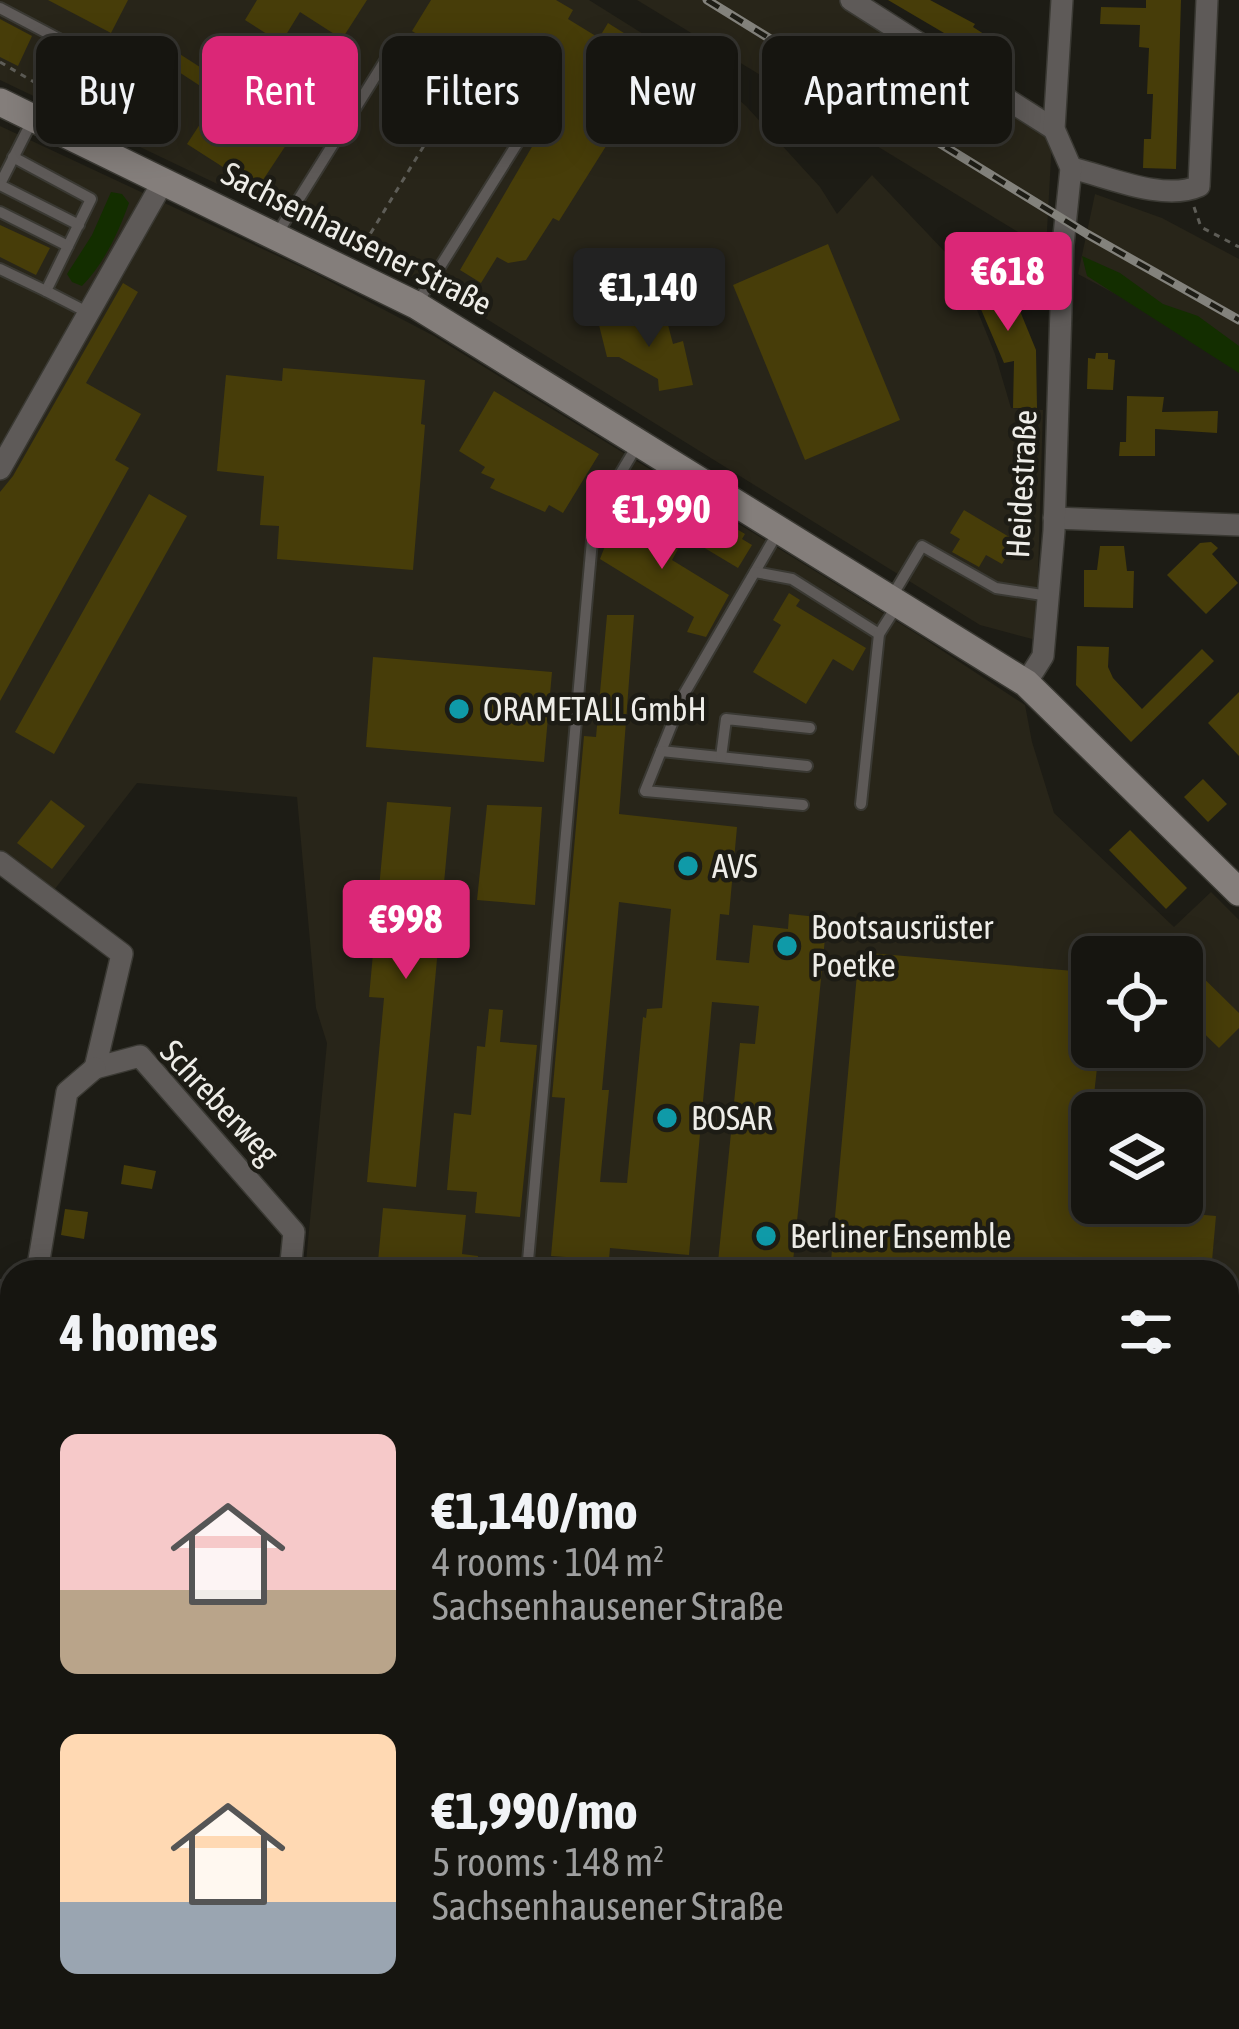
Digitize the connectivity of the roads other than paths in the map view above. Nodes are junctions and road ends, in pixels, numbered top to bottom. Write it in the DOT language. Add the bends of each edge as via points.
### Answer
graph roads {
  1 [pos="851,0"];
  2 [pos="1062,0"];
  3 [pos="1207,0"];
  4 [pos="0,8"];
  5 [pos="55,36"];
  6 [pos="0,102"];
  7 [pos="33,118"];
  8 [pos="36,119"];
  9 [pos="1054,130"];
  10 [pos="88,144"];
  11 [pos="13,158"];
  12 [pos="1071,168"];
  13 [pos="164,180"];
  14 [pos="0,184"];
  15 [pos="0,212"];
  16 [pos="79,225"];
  17 [pos="277,234"];
  18 [pos="68,246"];
  19 [pos="0,268"];
  20 [pos="46,291"];
  21 [pos="416,305"];
  22 [pos="90,314"];
  23 [pos="639,441"];
  24 [pos="0,469"];
  25 [pos="1054,518"];
  26 [pos="1239,525"];
  27 [pos="780,530"];
  28 [pos="754,572"];
  29 [pos="1049,596"];
  30 [pos="895,600"];
  31 [pos="879,634"];
  32 [pos="1026,683"];
  33 [pos="809,728"];
  34 [pos="661,751"];
  35 [pos="721,757"];
  36 [pos="807,766"];
  37 [pos="861,804"];
  38 [pos="803,805"];
  39 [pos="0,862"];
  40 [pos="1239,892"];
  41 [pos="95,1068"];
  42 [pos="40,1260"];
  43 [pos="291,1260"];
  44 [pos="528,1260"];
  1 -- 9 [label="street"];
  2 -- 9 [label="street"];
  3 -- 12 [label="street" via="1199,186 1129,186"];
  4 -- 5 [label="lane"];
  6 -- 7 [label="main road, Sachsenhausener Straße"];
  7 -- 8 [label="main road, Sachsenhausener Straße"];
  7 -- 11 [label="lane"];
  9 -- 12 [label="street"];
  10 -- 13 [label="main road, Sachsenhausener Straße"];
  11 -- 14 [label="lane"];
  11 -- 16 [label="lane" via="92,199"];
  12 -- 25 [label="street, Heidestraße"];
  13 -- 17 [label="main road, Sachsenhausener Straße"];
  13 -- 22 [label="street"];
  14 -- 16 [label="lane"];
  15 -- 18 [label="lane"];
  16 -- 18 [label="lane"];
  17 -- 21 [label="main road, Sachsenhausener Straße"];
  17 -- 21 [label="lane" via="398,40 530,123"];
  18 -- 20 [label="lane"];
  19 -- 20 [label="lane"];
  20 -- 22 [label="lane"];
  21 -- 23 [label="main road, Sachsenhausener Straße"];
  22 -- 24 [label="street"];
  23 -- 27 [label="main road, Sachsenhausener Straße"];
  23 -- 44 [label="lane" via="594,518"];
  25 -- 26 [label="street"];
  25 -- 29 [label="street, Heidestraße"];
  27 -- 28 [label="lane"];
  27 -- 30 [label="main road, Sachsenhausener Straße"];
  28 -- 31 [label="lane" via="792,579"];
  28 -- 34 [label="lane"];
  29 -- 30 [label="lane" via="996,588 922,546"];
  29 -- 32 [label="street, Heidestraße" via="1043,656"];
  30 -- 31 [label="lane"];
  30 -- 32 [label="main road, Sachsenhausener Straße"];
  31 -- 37 [label="lane"];
  32 -- 40 [label="main road, Sachsenhausener Straße"];
  33 -- 35 [label="lane" via="726,719"];
  34 -- 35 [label="lane"];
  34 -- 38 [label="lane" via="645,791"];
  35 -- 36 [label="lane"];
  39 -- 41 [label="street" via="122,954"];
  41 -- 42 [label="street" via="67,1092"];
  41 -- 43 [label="street, Schreberweg" via="140,1056 294,1232"];
}
